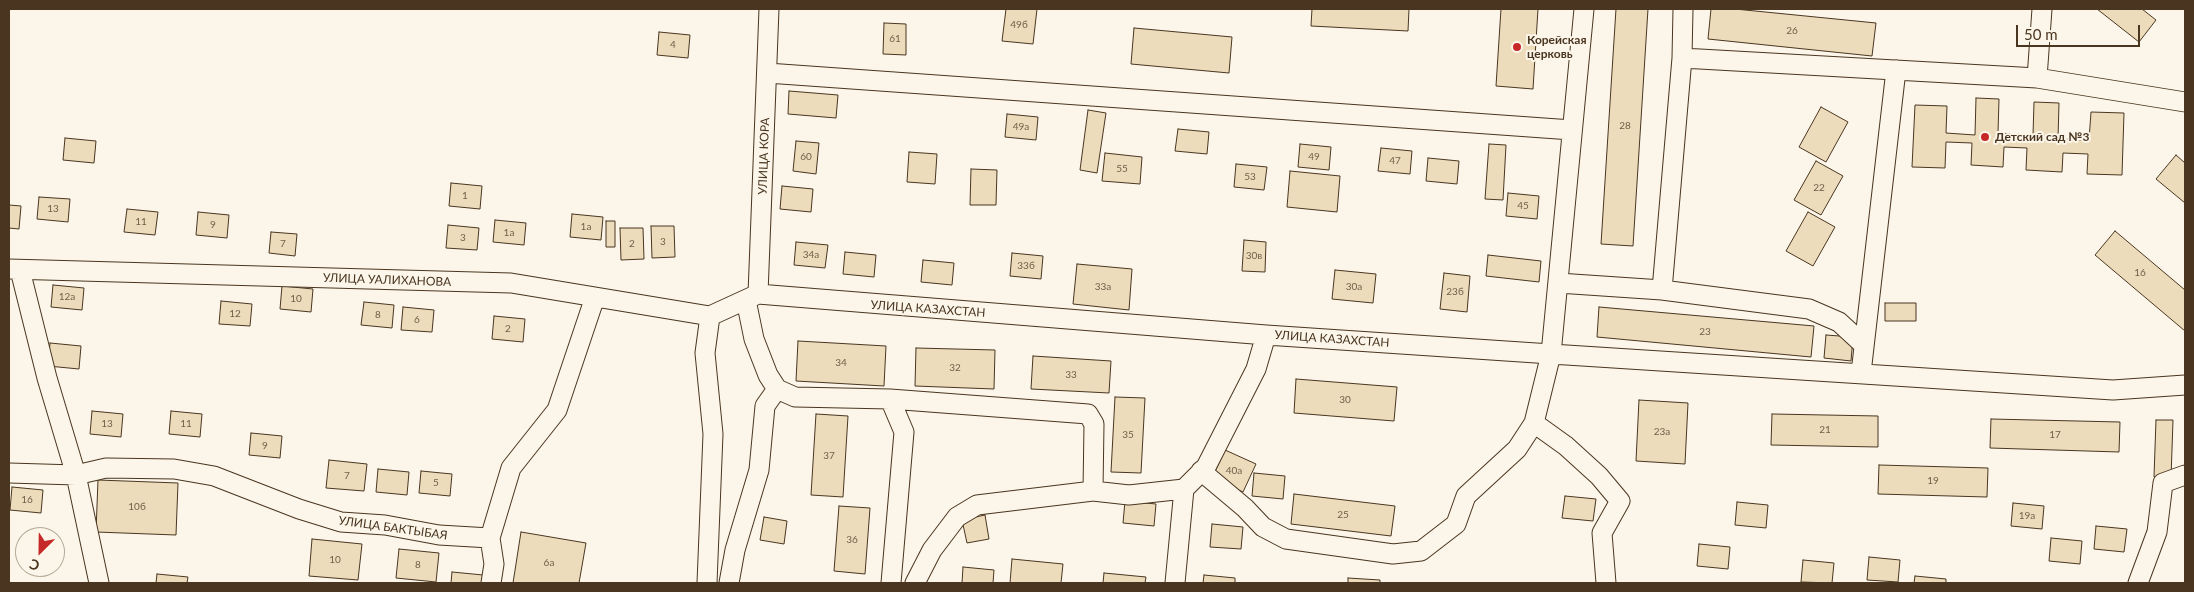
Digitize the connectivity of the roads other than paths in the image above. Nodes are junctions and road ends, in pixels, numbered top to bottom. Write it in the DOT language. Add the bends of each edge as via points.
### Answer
graph roads {
  1 [pos="769,9"];
  2 [pos="1584,9"];
  3 [pos="1683,9"];
  4 [pos="2042,9"];
  5 [pos="1682,58"];
  6 [pos="1896,70"];
  7 [pos="767,73"];
  8 [pos="2037,78"];
  9 [pos="2185,102"];
  10 [pos="1572,130"];
  11 [pos="14,269"];
  12 [pos="1558,283"];
  13 [pos="1662,290"];
  14 [pos="757,296"];
  15 [pos="595,297"];
  16 [pos="710,316"];
  17 [pos="1266,335"];
  18 [pos="1864,344"];
  19 [pos="1551,354"];
  20 [pos="1861,373"];
  21 [pos="2185,385"];
  22 [pos="777,389"];
  23 [pos="890,399"];
  24 [pos="1534,423"];
  25 [pos="1201,472"];
  26 [pos="9,473"];
  27 [pos="76,475"];
  28 [pos="2185,475"];
  29 [pos="1184,489"];
  30 [pos="1093,490"];
  31 [pos="490,538"];
  32 [pos="99,583"];
  33 [pos="491,583"];
  34 [pos="707,583"];
  35 [pos="729,583"];
  36 [pos="891,583"];
  37 [pos="915,583"];
  38 [pos="1175,583"];
  39 [pos="1606,583"];
  40 [pos="2138,583"];
  1 -- 7 [label="street, УЛИЦА КОРА"];
  2 -- 10 [label="street"];
  3 -- 5 [label="street"];
  4 -- 8 [label="street"];
  5 -- 6 [label="street"];
  5 -- 13 [label="street"];
  6 -- 8 [label="street"];
  6 -- 18 [label="street"];
  7 -- 10 [label="street"];
  7 -- 14 [label="street, УЛИЦА КОРА"];
  8 -- 9 [label="street"];
  10 -- 12 [label="street"];
  11 -- 15 [label="street, УЛИЦА УАЛИХАНОВА" via="511,283"];
  11 -- 27 [label="street"];
  12 -- 13 [label="street"];
  12 -- 19 [label="street"];
  13 -- 18 [label="street" via="1809,309 1840,322"];
  14 -- 16 [label="street"];
  14 -- 17 [label="street, УЛИЦА КАЗАХСТАН"];
  14 -- 22 [label="street, УЛИЦА КОРА" via="754,339"];
  15 -- 16 [label="street, УЛИЦА УАЛИХАНОВА"];
  15 -- 31 [label="street" via="557,410 511,468"];
  16 -- 34 [label="street" via="705,353 713,434"];
  17 -- 19 [label="street, УЛИЦА КАЗАХСТАН"];
  17 -- 25 [label="street" via="1256,369"];
  18 -- 20 [label="street"];
  19 -- 20 [label="street, УЛИЦА КАЗАХСТАН"];
  19 -- 24 [label="street"];
  20 -- 21 [label="street, УЛИЦА КАЗАХСТАН" via="2113,390"];
  22 -- 23 [label="street" via="795,397"];
  22 -- 35 [label="street" via="765,406 759,470 735,550"];
  23 -- 30 [label="street" via="1088,414 1094,424"];
  23 -- 36 [label="street" via="904,432"];
  24 -- 25 [label="street" via="1517,449 1466,496 1456,524 1421,551 1393,554 1286,539 1263,527"];
  24 -- 39 [label="street" via="1566,446 1599,476 1620,501 1602,533"];
  25 -- 29 [label="street"];
  26 -- 27 [label="street, УЛИЦА БАКТЫБАЯ"];
  27 -- 31 [label="street, УЛИЦА БАКТЫБАЯ" via="106,468 174,469 214,476 341,522"];
  27 -- 32 [label="street"];
  28 -- 40 [label="street" via="2163,483 2157,532"];
  29 -- 30 [label="street" via="1129,495"];
  29 -- 38 [label="street"];
  30 -- 37 [label="street" via="977,505 957,517 932,550"];
  31 -- 33 [label="street" via="494,564"];
}
